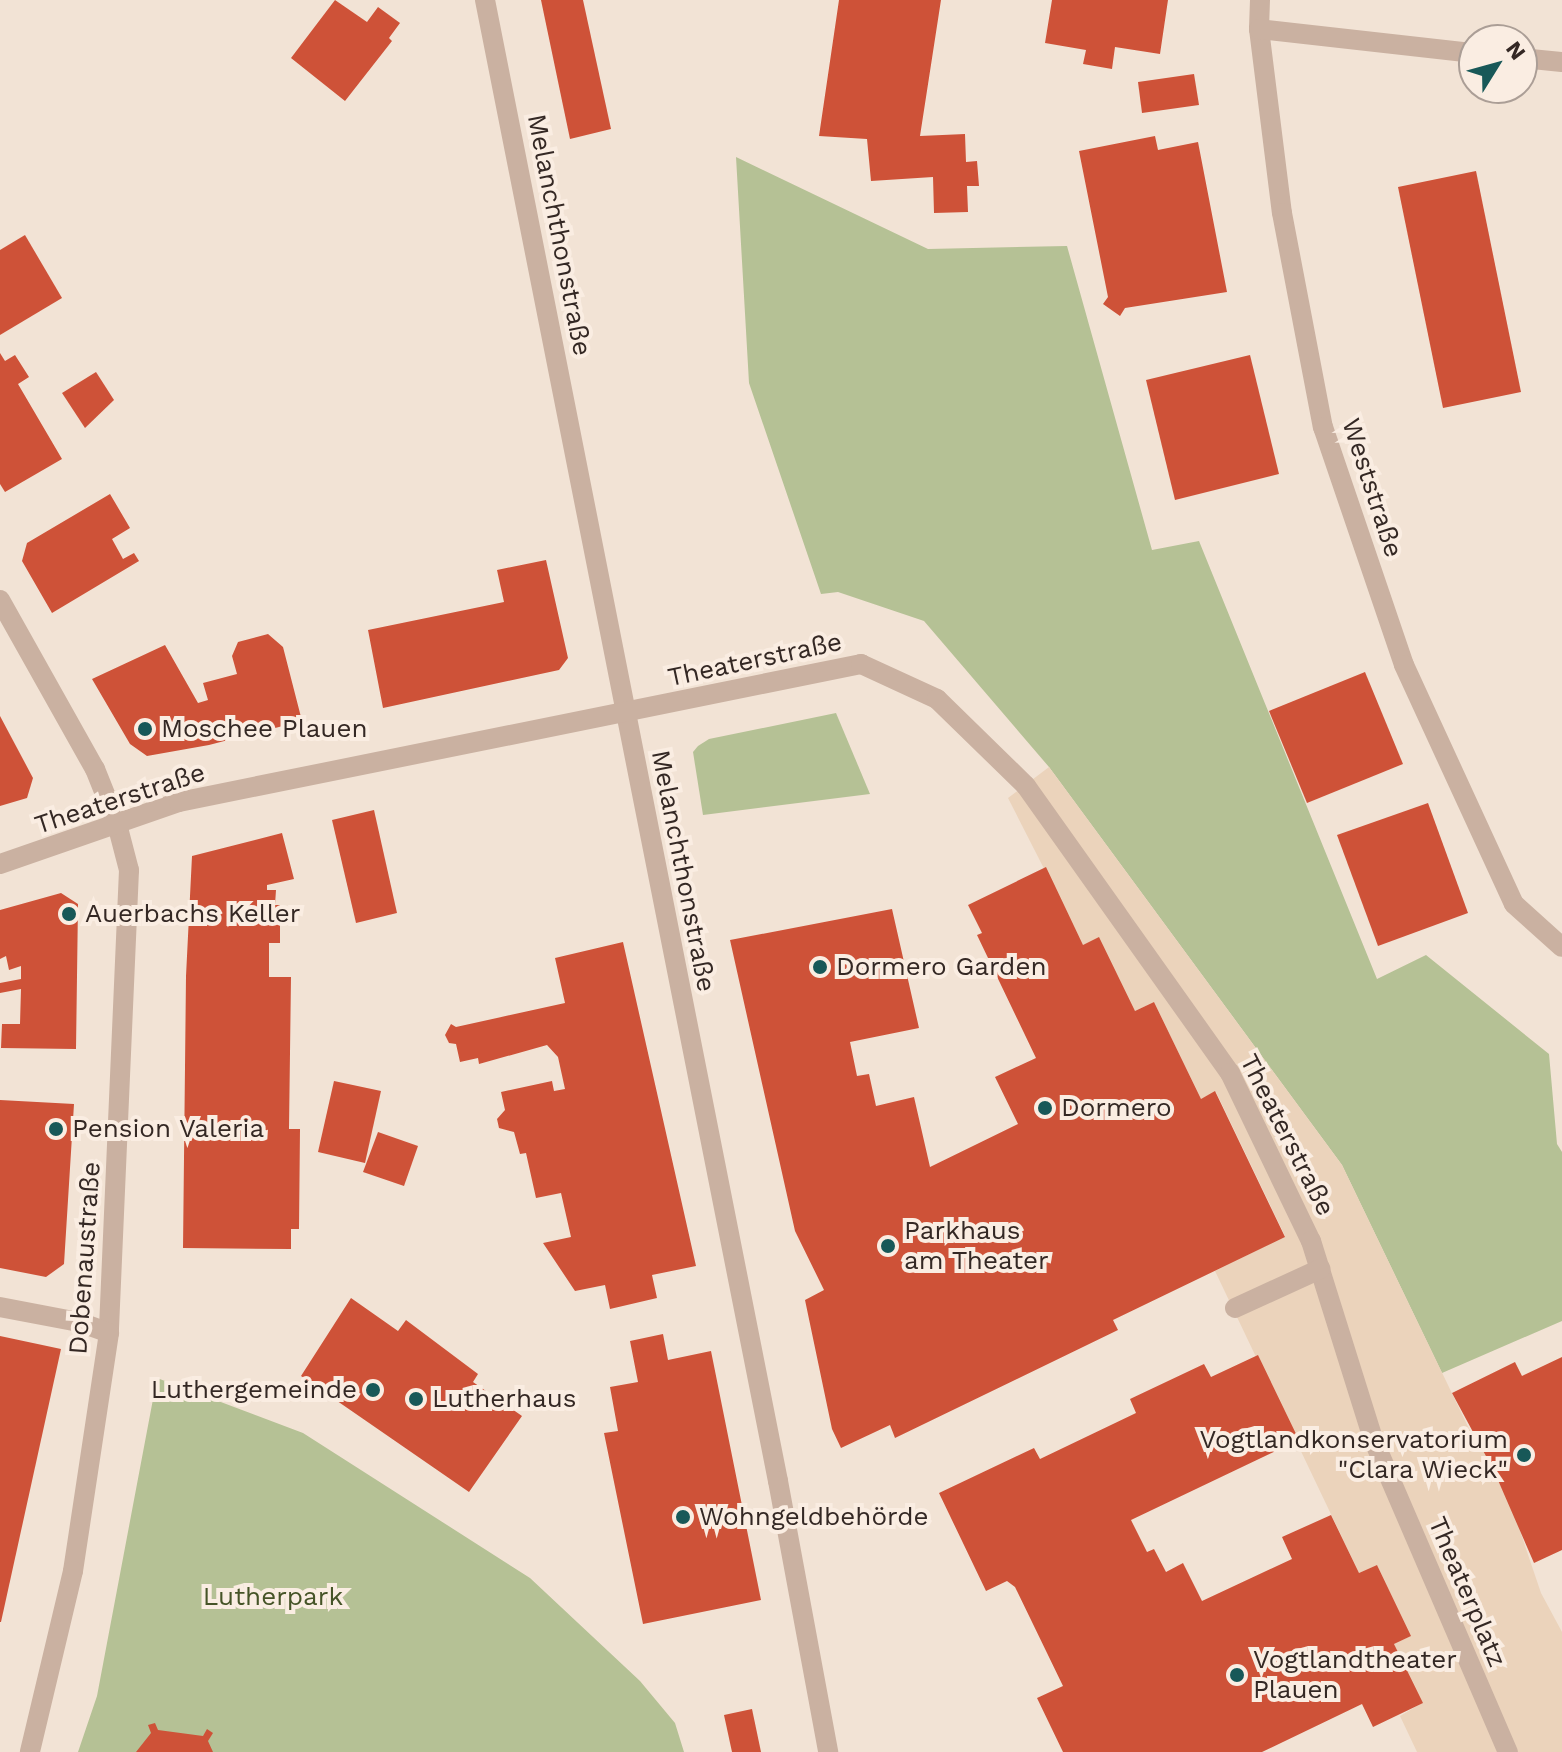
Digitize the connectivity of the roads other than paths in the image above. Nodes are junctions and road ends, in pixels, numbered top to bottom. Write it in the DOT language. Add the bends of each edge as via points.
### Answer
graph roads {
  1 [pos="485,0"];
  2 [pos="1260,0"];
  3 [pos="1259,29"];
  4 [pos="1458,51"];
  5 [pos="1538,60"];
  6 [pos="1562,62"];
  7 [pos="0,600"];
  8 [pos="627,714"];
  9 [pos="117,824"];
  10 [pos="0,864"];
  11 [pos="1562,947"];
  12 [pos="1320,1269"];
  13 [pos="0,1307"];
  14 [pos="1235,1308"];
  15 [pos="109,1333"];
  16 [pos="30,1752"];
  17 [pos="828,1752"];
  18 [pos="1508,1752"];
  1 -- 8 [label="street, Melanchthonstraße"];
  2 -- 3 [label="street, Weststraße"];
  3 -- 4 [label="street"];
  3 -- 11 [label="street, Weststraße" via="1282,213 1323,427 1417,693 1514,904"];
  5 -- 6 [label="street"];
  7 -- 9 [label="street, Dobenaustraße" via="95,769"];
  8 -- 9 [label="street, Theaterstraße" via="179,802"];
  8 -- 12 [label="street, Theaterstraße" via="861,664 937,699 1026,786 1230,1073"];
  8 -- 17 [label="street, Melanchthonstraße"];
  9 -- 10 [label="street, Theaterstraße"];
  9 -- 15 [label="street, Dobenaustraße" via="129,870"];
  12 -- 14 [label="street"];
  12 -- 18 [label="street, Theaterplatz" via="1373,1439"];
  13 -- 15 [label="street"];
  15 -- 16 [label="street, Dobenaustraße" via="73,1571"];
}
